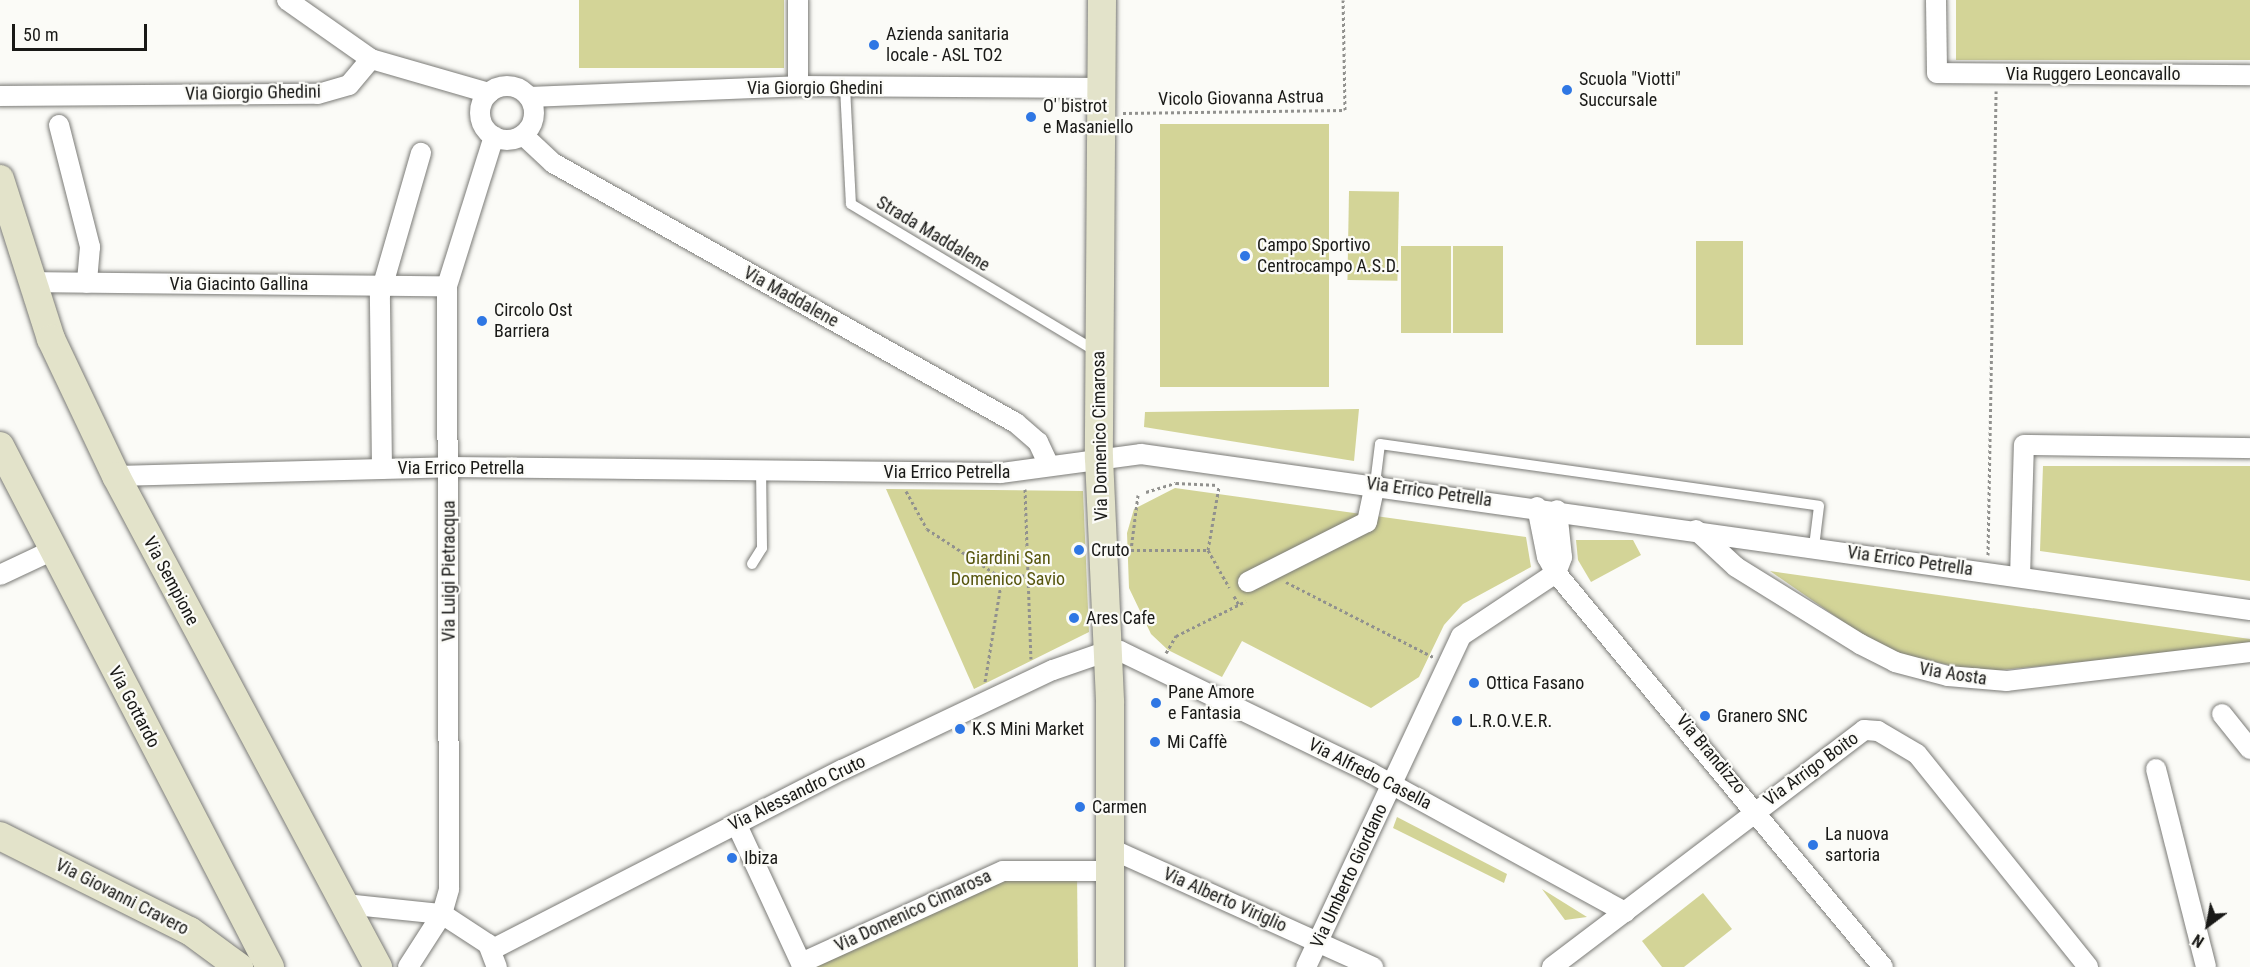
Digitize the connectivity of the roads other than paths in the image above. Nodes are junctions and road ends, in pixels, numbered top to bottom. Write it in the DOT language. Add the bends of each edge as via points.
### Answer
graph roads {
  1 [pos="287,0"];
  2 [pos="798,0"];
  3 [pos="1102,0"];
  4 [pos="1936,0"];
  5 [pos="371,59"];
  6 [pos="2250,75"];
  7 [pos="798,86"];
  8 [pos="845,87"];
  9 [pos="489,93"];
  10 [pos="0,96"];
  11 [pos="529,97"];
  12 [pos="1101,101"];
  13 [pos="59,126"];
  14 [pos="523,135"];
  15 [pos="494,136"];
  16 [pos="421,153"];
  17 [pos="0,178"];
  18 [pos="32,282"];
  19 [pos="87,283"];
  20 [pos="382,285"];
  21 [pos="447,286"];
  22 [pos="1099,352"];
  23 [pos="0,446"];
  24 [pos="2250,448"];
  25 [pos="1099,458"];
  26 [pos="1049,466"];
  27 [pos="449,467"];
  28 [pos="382,469"];
  29 [pos="761,471"];
  30 [pos="116,476"];
  31 [pos="1375,484"];
  32 [pos="1537,507"];
  33 [pos="1557,510"];
  34 [pos="1696,530"];
  35 [pos="1814,547"];
  36 [pos="51,551"];
  37 [pos="752,564"];
  38 [pos="1556,573"];
  39 [pos="0,575"];
  40 [pos="2020,577"];
  41 [pos="1248,582"];
  42 [pos="2250,610"];
  43 [pos="1108,651"];
  44 [pos="2250,652"];
  45 [pos="2222,714"];
  46 [pos="2250,749"];
  47 [pos="2156,769"];
  48 [pos="1392,785"];
  49 [pos="1756,809"];
  50 [pos="736,823"];
  51 [pos="0,836"];
  52 [pos="1110,860"];
  53 [pos="345,904"];
  54 [pos="1625,912"];
  55 [pos="442,914"];
  56 [pos="248,920"];
  57 [pos="1318,942"];
  58 [pos="495,958"];
  59 [pos="236,966"];
  60 [pos="270,967"];
  61 [pos="378,967"];
  62 [pos="408,967"];
  63 [pos="1110,967"];
  64 [pos="1306,967"];
  65 [pos="1373,967"];
  66 [pos="1552,967"];
  67 [pos="1883,967"];
  68 [pos="2088,967"];
  69 [pos="2206,967"];
  1 -- 5 [label="street"];
  2 -- 7 [label="street"];
  3 -- 12 [label="street, Via Domenico Cimarosa"];
  4 -- 6 [label="street, Via Ruggero Leoncavallo" via="1937,73"];
  5 -- 9 [label="street"];
  5 -- 10 [label="street, Via Giorgio Ghedini" via="349,85 318,94"];
  7 -- 8 [label="street, Via Giorgio Ghedini"];
  7 -- 11 [label="street, Via Giorgio Ghedini"];
  8 -- 12 [label="street, Via Giorgio Ghedini"];
  8 -- 22 [label="lane, Strada Maddalene" via="850,204"];
  9 -- 11 [label="street" via="510,86"];
  9 -- 15 [label="street" via="481,120"];
  11 -- 14 [label="street" via="533,121"];
  12 -- 22 [label="street, Via Domenico Cimarosa"];
  13 -- 19 [label="street" via="90,247"];
  14 -- 15 [label="street"];
  14 -- 26 [label="street, Via Maddalene" via="553,163 1016,423 1038,442"];
  15 -- 21 [label="street, Via Luigi Pietracqua"];
  16 -- 20 [label="street"];
  17 -- 18 [label="street, Via Sempione"];
  18 -- 19 [label="street, Via Giacinto Gallina"];
  18 -- 30 [label="street, Via Sempione" via="51,339"];
  19 -- 20 [label="street, Via Giacinto Gallina"];
  20 -- 21 [label="street, Via Giacinto Gallina"];
  20 -- 28 [label="street"];
  21 -- 27 [label="street, Via Luigi Pietracqua"];
  22 -- 25 [label="street, Via Domenico Cimarosa"];
  23 -- 36 [label="street, Via Gottardo"];
  24 -- 40 [label="street" via="2024,445"];
  25 -- 26 [label="street, Via Errico Petrella"];
  25 -- 31 [label="street, Via Errico Petrella" via="1141,454"];
  25 -- 43 [label="street, Via Domenico Cimarosa"];
  26 -- 29 [label="street, Via Errico Petrella" via="1011,472"];
  27 -- 28 [label="street, Via Errico Petrella"];
  27 -- 29 [label="street, Via Errico Petrella"];
  27 -- 55 [label="street, Via Luigi Pietracqua" via="449,889"];
  28 -- 30 [label="street, Via Errico Petrella"];
  29 -- 37 [label="lane" via="762,548"];
  30 -- 53 [label="street, Via Sempione"];
  31 -- 32 [label="street, Via Errico Petrella"];
  31 -- 35 [label="lane" via="1380,444 1819,506"];
  31 -- 41 [label="street" via="1367,522"];
  32 -- 33 [label="street, Via Errico Petrella"];
  32 -- 38 [label="street, Via Brandizzo" via="1547,557"];
  33 -- 34 [label="street, Via Errico Petrella"];
  33 -- 38 [label="street" via="1562,557"];
  34 -- 35 [label="street, Via Errico Petrella"];
  34 -- 44 [label="street, Via Aosta" via="1736,567 1860,644 1895,662 1948,676 2019,680"];
  35 -- 40 [label="street, Via Errico Petrella"];
  36 -- 39 [label="street"];
  36 -- 56 [label="street, Via Gottardo"];
  38 -- 48 [label="street, Via Umberto Giordano" via="1472,624 1448,664"];
  38 -- 49 [label="street, Via Brandizzo"];
  40 -- 42 [label="street, Via Errico Petrella"];
  43 -- 48 [label="street, Via Alfredo Casella" via="1120,651"];
  43 -- 50 [label="street, Via Alessandro Cruto" via="1053,670"];
  43 -- 52 [label="street, Via Domenico Cimarosa"];
  45 -- 46 [label="street"];
  47 -- 69 [label="street"];
  48 -- 54 [label="street, Via Alfredo Casella"];
  48 -- 57 [label="street, Via Umberto Giordano"];
  49 -- 54 [label="street, Via Arrigo Boito"];
  49 -- 67 [label="street, Via Brandizzo"];
  49 -- 68 [label="street, Via Arrigo Boito" via="1864,730 1878,731 1917,754"];
  50 -- 52 [label="street, Via Domenico Cimarosa" via="801,963 1003,871"];
  50 -- 58 [label="street, Via Alessandro Cruto"];
  51 -- 59 [label="street, Via Giovanni Cravero" via="181,926"];
  52 -- 57 [label="street, Via Alberto Viriglio"];
  52 -- 63 [label="street, Via Domenico Cimarosa"];
  53 -- 55 [label="street, Via Alessandro Cruto"];
  53 -- 61 [label="street, Via Sempione"];
  54 -- 66 [label="street, Via Arrigo Boito"];
  55 -- 58 [label="street, Via Alessandro Cruto"];
  55 -- 62 [label="street, Via Luigi Pietracqua"];
  56 -- 59 [label="street"];
  56 -- 60 [label="street, Via Gottardo"];
  57 -- 64 [label="street, Via Umberto Giordano"];
  57 -- 65 [label="street, Via Alberto Viriglio"];
}
